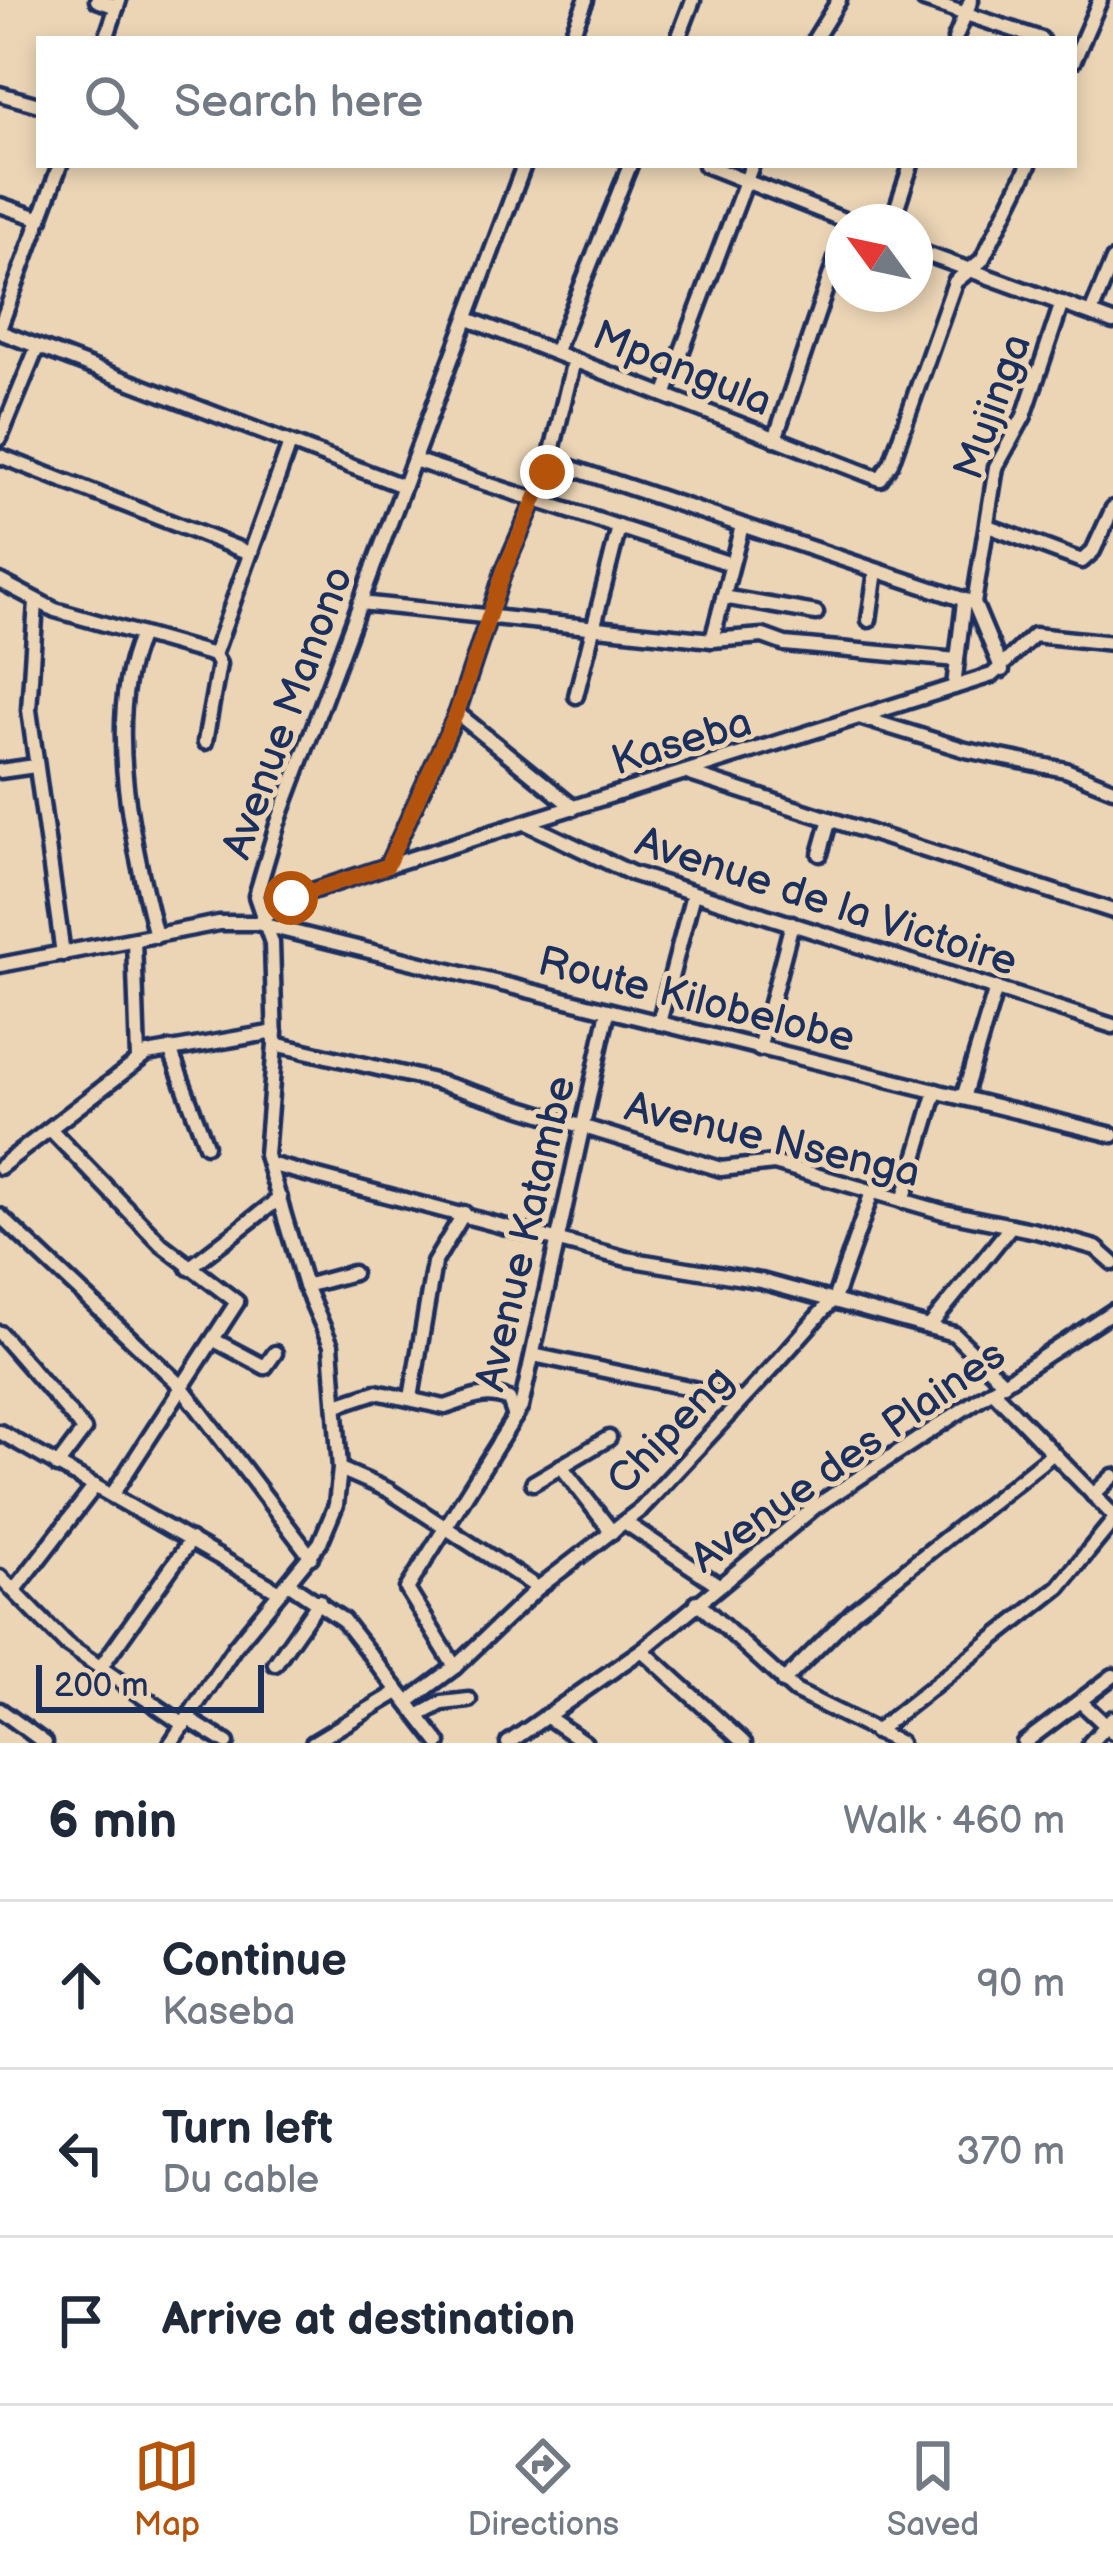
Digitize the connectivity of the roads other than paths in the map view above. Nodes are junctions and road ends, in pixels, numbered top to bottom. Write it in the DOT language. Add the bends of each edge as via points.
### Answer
graph roads {
  1 [pos="98,0"];
  2 [pos="586,0"];
  3 [pos="693,0"];
  4 [pos="839,0"];
  5 [pos="1100,0"];
  6 [pos="932,1"];
  7 [pos="118,3"];
  8 [pos="968,6"];
  9 [pos="107,36"];
  10 [pos="571,36"];
  11 [pos="679,36"];
  12 [pos="817,36"];
  13 [pos="956,36"];
  14 [pos="1034,36"];
  15 [pos="1077,50"];
  16 [pos="0,94"];
  17 [pos="36,105"];
  18 [pos="59,168"];
  19 [pos="523,168"];
  20 [pos="629,168"];
  21 [pos="712,168"];
  22 [pos="751,168"];
  23 [pos="909,168"];
  24 [pos="1028,168"];
  25 [pos="745,181"];
  26 [pos="898,204"];
  27 [pos="0,205"];
  28 [pos="825,213"];
  29 [pos="41,219"];
  30 [pos="933,257"];
  31 [pos="1113,260"];
  32 [pos="966,271"];
  33 [pos="825,291"];
  34 [pos="1062,303"];
  35 [pos="1091,313"];
  36 [pos="467,319"];
  37 [pos="1113,322"];
  38 [pos="0,330"];
  39 [pos="37,348"];
  40 [pos="556,350"];
  41 [pos="574,360"];
  42 [pos="666,393"];
  43 [pos="0,438"];
  44 [pos="775,439"];
  45 [pos="289,446"];
  46 [pos="0,456"];
  47 [pos="413,460"];
  48 [pos="551,460"];
  49 [pos="403,486"];
  50 [pos="532,499"];
  51 [pos="1113,508"];
  52 [pos="742,526"];
  53 [pos="988,526"];
  54 [pos="619,527"];
  55 [pos="247,552"];
  56 [pos="731,564"];
  57 [pos="876,571"];
  58 [pos="0,581"];
  59 [pos="723,597"];
  60 [pos="37,602"];
  61 [pos="360,603"];
  62 [pos="969,603"];
  63 [pos="817,613"];
  64 [pos="491,618"];
  65 [pos="869,620"];
  66 [pos="589,629"];
  67 [pos="140,637"];
  68 [pos="712,640"];
  69 [pos="1113,643"];
  70 [pos="214,655"];
  71 [pos="957,660"];
  72 [pos="1002,670"];
  73 [pos="954,687"];
  74 [pos="576,696"];
  75 [pos="457,712"];
  76 [pos="861,718"];
  77 [pos="205,742"];
  78 [pos="34,766"];
  79 [pos="0,770"];
  80 [pos="686,772"];
  81 [pos="1113,789"];
  82 [pos="574,808"];
  83 [pos="830,819"];
  84 [pos="526,824"];
  85 [pos="820,854"];
  86 [pos="387,866"];
  87 [pos="693,894"];
  88 [pos="1113,911"];
  89 [pos="263,922"];
  90 [pos="791,923"];
  91 [pos="156,936"];
  92 [pos="134,940"];
  93 [pos="63,954"];
  94 [pos="0,965"];
  95 [pos="996,988"];
  96 [pos="608,1011"];
  97 [pos="659,1022"];
  98 [pos="1113,1026"];
  99 [pos="275,1038"];
  100 [pos="759,1048"];
  101 [pos="170,1049"];
  102 [pos="137,1059"];
  103 [pos="937,1091"];
  104 [pos="963,1098"];
  105 [pos="579,1126"];
  106 [pos="51,1130"];
  107 [pos="1113,1136"];
  108 [pos="206,1145"];
  109 [pos="1,1162"];
  110 [pos="268,1163"];
  111 [pos="872,1192"];
  112 [pos="280,1198"];
  113 [pos="903,1201"];
  114 [pos="464,1213"];
  115 [pos="0,1216"];
  116 [pos="1011,1226"];
  117 [pos="556,1238"];
  118 [pos="1113,1263"];
  119 [pos="190,1268"];
  120 [pos="352,1273"];
  121 [pos="305,1286"];
  122 [pos="832,1301"];
  123 [pos="1113,1311"];
  124 [pos="929,1327"];
  125 [pos="0,1333"];
  126 [pos="214,1340"];
  127 [pos="275,1353"];
  128 [pos="533,1355"];
  129 [pos="998,1386"];
  130 [pos="181,1387"];
  131 [pos="411,1398"];
  132 [pos="741,1399"];
  133 [pos="337,1405"];
  134 [pos="515,1417"];
  135 [pos="0,1432"];
  136 [pos="609,1438"];
  137 [pos="1051,1455"];
  138 [pos="57,1466"];
  139 [pos="561,1466"];
  140 [pos="340,1468"];
  141 [pos="1113,1476"];
  142 [pos="533,1483"];
  143 [pos="95,1486"];
  144 [pos="112,1495"];
  145 [pos="1093,1495"];
  146 [pos="1113,1518"];
  147 [pos="626,1522"];
  148 [pos="443,1527"];
  149 [pos="612,1532"];
  150 [pos="191,1540"];
  151 [pos="311,1557"];
  152 [pos="0,1577"];
  153 [pos="717,1584"];
  154 [pos="284,1588"];
  155 [pos="538,1588"];
  156 [pos="14,1591"];
  157 [pos="319,1601"];
  158 [pos="698,1602"];
  159 [pos="642,1650"];
  160 [pos="275,1664"];
  161 [pos="455,1667"];
  162 [pos="100,1668"];
  163 [pos="1113,1676"];
  164 [pos="783,1682"];
  165 [pos="403,1697"];
  166 [pos="469,1700"];
  167 [pos="1082,1702"];
  168 [pos="0,1710"];
  169 [pos="418,1716"];
  170 [pos="546,1716"];
  171 [pos="186,1722"];
  172 [pos="1111,1726"];
  173 [pos="874,1732"];
  174 [pos="44,1743"];
  175 [pos="171,1743"];
  176 [pos="227,1743"];
  177 [pos="313,1743"];
  178 [pos="439,1743"];
  179 [pos="508,1743"];
  180 [pos="585,1743"];
  181 [pos="744,1743"];
  182 [pos="900,1743"];
  183 [pos="1024,1743"];
  184 [pos="1090,1743"];
  1 -- 7 [label="street"];
  2 -- 10 [label="street"];
  3 -- 11 [label="street"];
  4 -- 12 [label="street"];
  5 -- 15 [label="street"];
  6 -- 8 [label="street"];
  7 -- 9 [label="street"];
  8 -- 13 [label="street"];
  8 -- 14 [label="street"];
  16 -- 17 [label="street"];
  18 -- 29 [label="street"];
  19 -- 36 [label="street, Avenue Manono"];
  20 -- 40 [label="street"];
  21 -- 25 [label="street"];
  22 -- 25 [label="street"];
  23 -- 26 [label="street"];
  24 -- 32 [label="street" via="982,260"];
  25 -- 28 [label="street"];
  25 -- 42 [label="street"];
  27 -- 29 [label="street"];
  29 -- 38 [label="street"];
  30 -- 32 [label="street"];
  31 -- 35 [label="street, Mujinga"];
  32 -- 34 [label="street"];
  32 -- 44 [label="street, Mpangula" via="948,298 882,478"];
  33 -- 44 [label="street"];
  34 -- 35 [label="street"];
  34 -- 53 [label="street, Mujinga" via="1024,416 997,463"];
  35 -- 37 [label="street"];
  36 -- 40 [label="street, Mpangula"];
  36 -- 47 [label="street, Avenue Manono"];
  38 -- 39 [label="street"];
  39 -- 43 [label="street"];
  39 -- 45 [label="street"];
  40 -- 41 [label="street, Mpangula"];
  41 -- 42 [label="street, Mpangula"];
  41 -- 48 [label="street"];
  42 -- 44 [label="street, Mpangula"];
  45 -- 49 [label="street"];
  45 -- 55 [label="street"];
  46 -- 55 [label="street"];
  47 -- 49 [label="street, Avenue Manono"];
  47 -- 50 [label="street"];
  48 -- 50 [label="street"];
  48 -- 52 [label="street"];
  49 -- 61 [label="street, Avenue Manono"];
  50 -- 54 [label="street"];
  50 -- 64 [label="street"];
  51 -- 53 [label="street" via="1082,561"];
  52 -- 56 [label="street"];
  52 -- 57 [label="street"];
  53 -- 62 [label="street, Mujinga"];
  54 -- 56 [label="street"];
  54 -- 66 [label="street"];
  55 -- 70 [label="street"];
  56 -- 59 [label="street"];
  57 -- 62 [label="street"];
  57 -- 65 [label="street"];
  58 -- 60 [label="street"];
  59 -- 63 [label="street"];
  59 -- 68 [label="street"];
  60 -- 67 [label="street"];
  60 -- 78 [label="street" via="28,694"];
  61 -- 64 [label="street"];
  61 -- 89 [label="street, Avenue Manono" via="263,868 256,896"];
  62 -- 71 [label="street, Mujinga"];
  62 -- 72 [label="street"];
  64 -- 66 [label="street"];
  64 -- 75 [label="street"];
  66 -- 68 [label="street"];
  66 -- 74 [label="street"];
  67 -- 70 [label="street"];
  67 -- 91 [label="street" via="123,688 124,740"];
  68 -- 71 [label="street" via="763,635 784,644"];
  69 -- 72 [label="street, Kaseba" via="1040,633"];
  70 -- 77 [label="street"];
  71 -- 73 [label="street, Mujinga"];
  72 -- 73 [label="street, Kaseba"];
  73 -- 76 [label="street, Kaseba"];
  75 -- 82 [label="street"];
  75 -- 86 [label="street"];
  76 -- 80 [label="street, Kaseba"];
  76 -- 81 [label="street" via="1075,772"];
  78 -- 79 [label="street"];
  78 -- 93 [label="street"];
  80 -- 82 [label="street, Kaseba"];
  80 -- 83 [label="street"];
  82 -- 84 [label="street, Kaseba"];
  83 -- 85 [label="street"];
  83 -- 88 [label="street"];
  84 -- 86 [label="street, Kaseba"];
  84 -- 87 [label="street, Avenue de la Victoire" via="593,859"];
  86 -- 89 [label="street, Kaseba" via="291,898"];
  87 -- 90 [label="street, Avenue de la Victoire"];
  87 -- 97 [label="street"];
  89 -- 91 [label="street"];
  89 -- 96 [label="street, Route Kilobelobe"];
  89 -- 99 [label="street, Avenue Manono" via="272,943"];
  90 -- 95 [label="street, Avenue de la Victoire"];
  90 -- 100 [label="street"];
  91 -- 92 [label="street"];
  92 -- 93 [label="street"];
  92 -- 102 [label="street"];
  93 -- 94 [label="street"];
  95 -- 98 [label="street, Avenue de la Victoire"];
  95 -- 104 [label="street"];
  96 -- 97 [label="street, Route Kilobelobe"];
  96 -- 105 [label="street, Avenue Katambe"];
  97 -- 100 [label="street, Route Kilobelobe"];
  99 -- 101 [label="street"];
  99 -- 105 [label="street, Avenue Nsenga"];
  99 -- 110 [label="street, Avenue Manono"];
  100 -- 103 [label="street, Route Kilobelobe"];
  101 -- 102 [label="street"];
  101 -- 108 [label="street"];
  102 -- 106 [label="street"];
  103 -- 104 [label="street, Route Kilobelobe"];
  103 -- 113 [label="street"];
  104 -- 107 [label="street, Route Kilobelobe"];
  105 -- 111 [label="street, Avenue Nsenga" via="721,1169 770,1162"];
  105 -- 117 [label="street, Avenue Katambe"];
  106 -- 109 [label="street"];
  106 -- 119 [label="street"];
  110 -- 112 [label="street, Avenue Manono"];
  110 -- 114 [label="street"];
  111 -- 113 [label="street, Avenue Nsenga"];
  111 -- 122 [label="street, Chipeng"];
  112 -- 119 [label="street"];
  112 -- 121 [label="street, Avenue Manono"];
  113 -- 116 [label="street, Avenue Nsenga"];
  114 -- 117 [label="street"];
  114 -- 131 [label="street" via="434,1263"];
  115 -- 130 [label="street"];
  116 -- 118 [label="street, Avenue Nsenga" via="1096,1248"];
  116 -- 124 [label="street"];
  117 -- 122 [label="street"];
  117 -- 128 [label="street, Avenue Katambe"];
  119 -- 126 [label="street" via="237,1302"];
  120 -- 121 [label="street"];
  121 -- 133 [label="street, Avenue Manono" via="332,1349"];
  122 -- 124 [label="street"];
  122 -- 132 [label="street, Chipeng"];
  123 -- 129 [label="street, Avenue des Plaines"];
  124 -- 129 [label="street" via="959,1336"];
  125 -- 138 [label="street" via="84,1430"];
  126 -- 127 [label="street" via="266,1367"];
  126 -- 130 [label="street"];
  128 -- 132 [label="street"];
  128 -- 134 [label="street, Avenue Katambe"];
  129 -- 137 [label="street"];
  129 -- 153 [label="street, Avenue des Plaines" via="816,1506"];
  130 -- 144 [label="street"];
  130 -- 151 [label="street"];
  131 -- 133 [label="street" via="370,1393"];
  131 -- 134 [label="street" via="445,1407 468,1395 503,1396"];
  132 -- 147 [label="street, Chipeng"];
  133 -- 140 [label="street, Avenue Manono"];
  134 -- 148 [label="street, Avenue Katambe"];
  135 -- 138 [label="street"];
  136 -- 139 [label="street"];
  137 -- 145 [label="street"];
  137 -- 164 [label="street" via="854,1611"];
  138 -- 143 [label="street"];
  139 -- 142 [label="street"];
  139 -- 149 [label="street"];
  140 -- 148 [label="street"];
  140 -- 151 [label="street, Avenue Manono" via="331,1522"];
  141 -- 145 [label="street"];
  143 -- 144 [label="street"];
  143 -- 156 [label="street"];
  144 -- 150 [label="street"];
  145 -- 146 [label="street"];
  146 -- 173 [label="street" via="1059,1587"];
  147 -- 149 [label="street, Chipeng"];
  147 -- 153 [label="street"];
  148 -- 155 [label="street"];
  148 -- 161 [label="street, Avenue Katambe" via="409,1583 409,1598"];
  149 -- 155 [label="street, Chipeng"];
  150 -- 154 [label="street"];
  150 -- 162 [label="street"];
  151 -- 154 [label="street, Avenue Manono"];
  152 -- 156 [label="street"];
  153 -- 158 [label="street, Avenue des Plaines"];
  154 -- 157 [label="street"];
  154 -- 171 [label="street, Avenue Manono"];
  155 -- 161 [label="street, Chipeng"];
  156 -- 162 [label="street"];
  157 -- 160 [label="street"];
  157 -- 165 [label="street"];
  158 -- 159 [label="street, Avenue des Plaines"];
  158 -- 164 [label="street"];
  159 -- 170 [label="street, Avenue des Plaines"];
  159 -- 181 [label="street"];
  161 -- 165 [label="street, Chipeng"];
  162 -- 171 [label="street"];
  163 -- 167 [label="street"];
  164 -- 173 [label="street"];
  165 -- 169 [label="street"];
  165 -- 177 [label="street, Chipeng"];
  166 -- 169 [label="street"];
  167 -- 172 [label="street"];
  167 -- 183 [label="street"];
  168 -- 174 [label="street"];
  169 -- 178 [label="street"];
  170 -- 179 [label="street, Avenue des Plaines"];
  170 -- 180 [label="street"];
  171 -- 175 [label="street, Avenue Manono"];
  171 -- 176 [label="street"];
  172 -- 184 [label="street"];
  173 -- 182 [label="street"];
}
